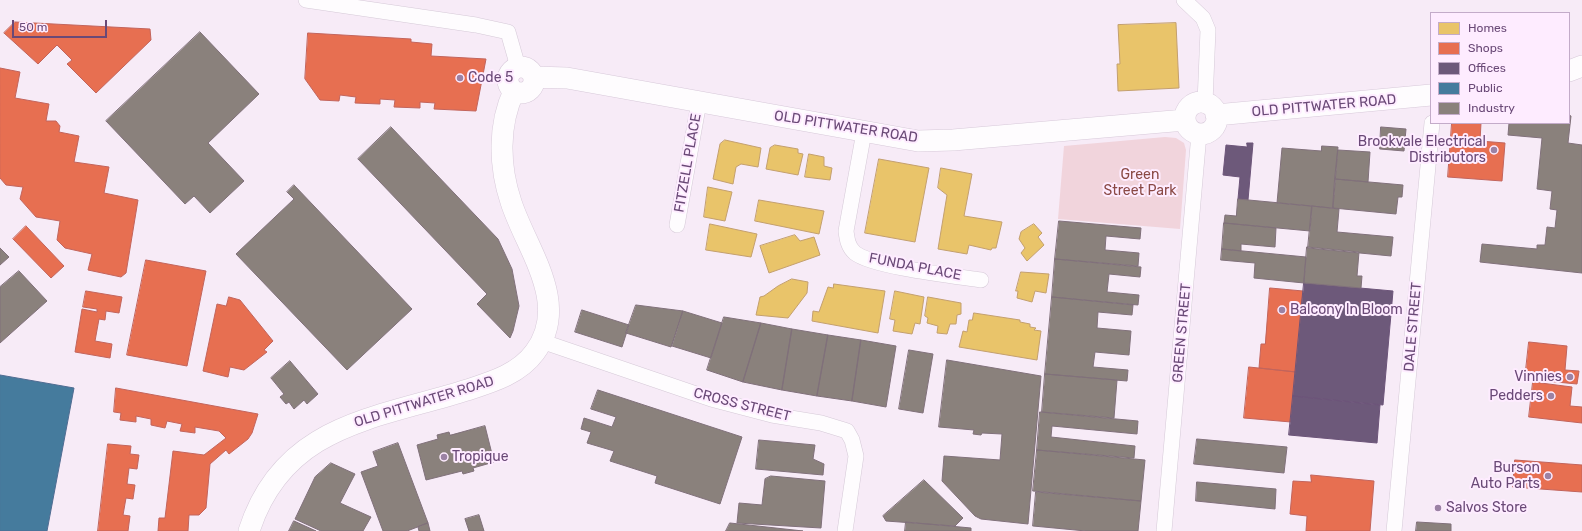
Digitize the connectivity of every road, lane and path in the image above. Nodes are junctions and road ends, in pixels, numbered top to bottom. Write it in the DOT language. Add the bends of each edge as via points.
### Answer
graph roads {
  1 [pos="306,0"];
  2 [pos="1184,0"];
  3 [pos="1582,66"];
  4 [pos="1570,71"];
  5 [pos="526,72"];
  6 [pos="1430,95"];
  7 [pos="699,102"];
  8 [pos="1211,109"];
  9 [pos="1185,120"];
  10 [pos="1432,124"];
  11 [pos="864,132"];
  12 [pos="1200,134"];
  13 [pos="677,225"];
  14 [pos="981,280"];
  15 [pos="541,342"];
  16 [pos="249,531"];
  17 [pos="845,531"];
  18 [pos="1164,531"];
  19 [pos="1394,531"];
  1 -- 5 [label="street" via="508,32"];
  2 -- 8 [label="street" via="1203,18 1208,30"];
  3 -- 4 [label="street"];
  5 -- 7 [label="street, OLD PITTWATER ROAD"];
  5 -- 15 [label="street, OLD PITTWATER ROAD" via="512,71 508,78 509,85 514,91 504,118 503,163 511,203 539,266 548,294 548,319"];
  6 -- 8 [label="street, OLD PITTWATER ROAD"];
  7 -- 11 [label="street, OLD PITTWATER ROAD"];
  7 -- 13 [label="street, FITZELL PLACE"];
  8 -- 9 [label="street" via="1198,103 1190,106"];
  8 -- 12 [label="street" via="1216,122 1213,129"];
  9 -- 11 [label="street, OLD PITTWATER ROAD" via="953,140 918,141"];
  9 -- 12 [label="street" via="1189,130"];
  10 -- 19 [label="street, DALE STREET"];
  11 -- 14 [label="street, FUNDA PLACE" via="846,231 847,242 854,252 877,262"];
  12 -- 18 [label="street, GREEN STREET"];
  15 -- 16 [label="street, OLD PITTWATER ROAD" via="527,361 504,377 443,398 361,420 318,441 284,468 272,483 257,508"];
  15 -- 17 [label="street, CROSS STREET" via="711,399 847,431 856,456"];
}
